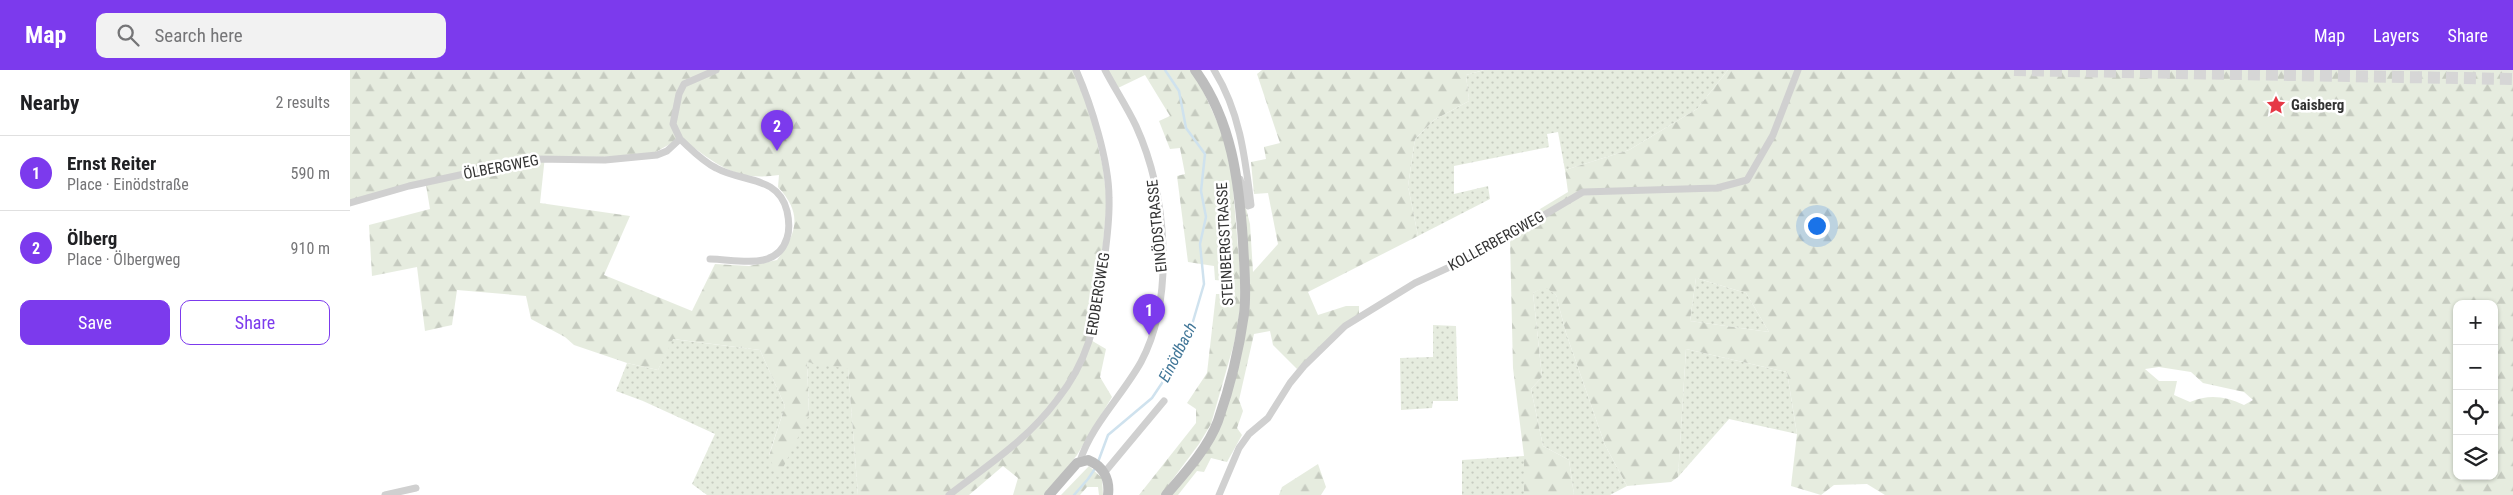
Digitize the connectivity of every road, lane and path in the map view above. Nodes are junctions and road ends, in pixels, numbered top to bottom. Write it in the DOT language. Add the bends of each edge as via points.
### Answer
graph roads {
  1 [pos="716,70"];
  2 [pos="1076,70"];
  3 [pos="1105,70"];
  4 [pos="1195,70"];
  5 [pos="1214,70"];
  6 [pos="1798,70"];
  7 [pos="680,139"];
  8 [pos="1237,180"];
  9 [pos="350,203"];
  10 [pos="710,259"];
  11 [pos="1164,401"];
  12 [pos="1084,460"];
  13 [pos="1103,470"];
  14 [pos="416,488"];
  15 [pos="384,495"];
  16 [pos="949,495"];
  17 [pos="1049,495"];
  18 [pos="1108,495"];
  19 [pos="1166,495"];
  20 [pos="1219,495"];
  1 -- 7 [label="street" via="684,84 674,110 673,124"];
  2 -- 16 [label="street, ERDBERGWEG" via="1092,111 1109,197 1105,250 1090,342 1070,382 1034,428 1004,455"];
  3 -- 12 [label="street, EINÖDSTRASSE" via="1136,126 1147,157 1156,190 1163,281 1156,321 1142,360 1125,389 1098,423"];
  4 -- 8 [label="main road, STEINBERGSTRASSE" via="1220,116 1232,149"];
  5 -- 8 [label="street" via="1232,104 1240,132 1251,205 1248,206 1241,179"];
  6 -- 20 [label="street, KOLLERBERGWEG" via="1773,135 1747,180 1717,188 1583,192 1480,253 1415,283 1345,326 1304,366 1268,418 1248,434"];
  7 -- 9 [label="street, ÖLBERGWEG" via="667,151 656,155 605,160 534,159 410,186"];
  7 -- 10 [label="street" via="703,161 718,169 773,188 784,199 788,214 788,237 776,256 761,261"];
  8 -- 19 [label="main road, STEINBERGSTRASSE" via="1245,280 1239,342 1218,421 1197,456"];
  11 -- 13 [label="street"];
  12 -- 13 [label="main road"];
  12 -- 17 [label="main road"];
  13 -- 18 [label="main road"];
  14 -- 15 [label="street"];
}
